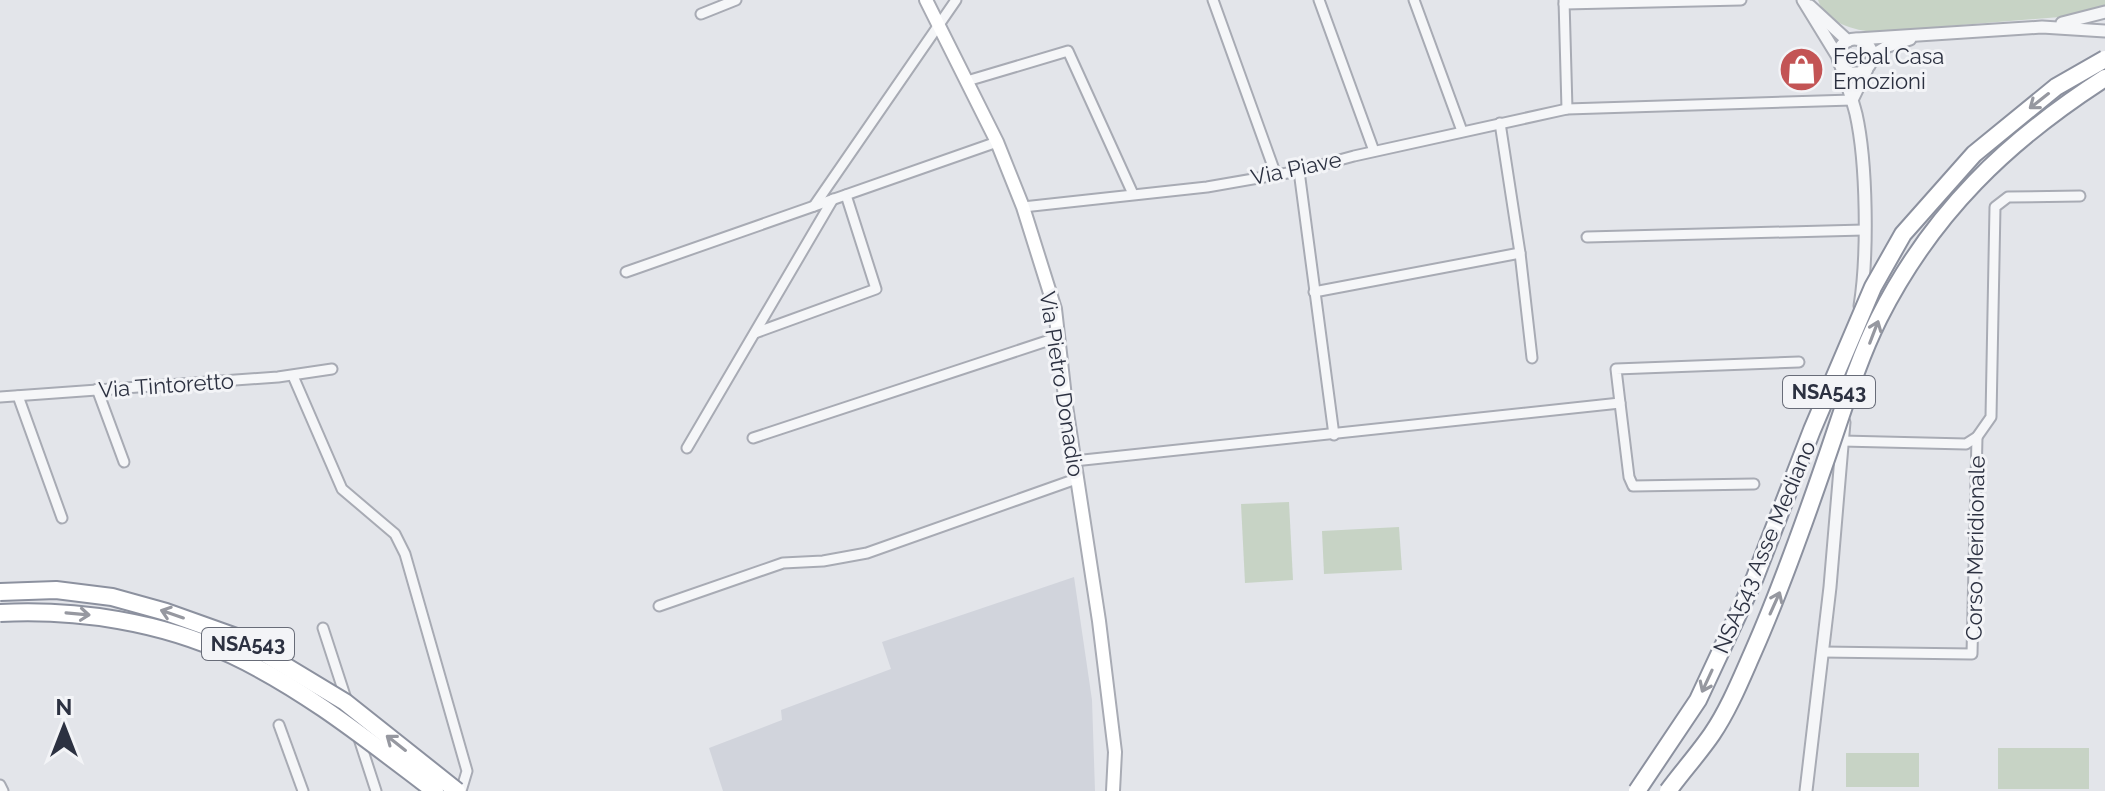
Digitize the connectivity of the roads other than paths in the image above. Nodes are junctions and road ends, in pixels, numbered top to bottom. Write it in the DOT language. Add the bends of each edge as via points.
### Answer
graph roads {
  1 [pos="736,0"];
  2 [pos="926,0"];
  3 [pos="956,0"];
  4 [pos="1213,0"];
  5 [pos="1319,0"];
  6 [pos="1414,0"];
  7 [pos="1741,0"];
  8 [pos="1803,0"];
  9 [pos="1564,2"];
  10 [pos="2105,12"];
  11 [pos="701,14"];
  12 [pos="939,27"];
  13 [pos="2042,27"];
  14 [pos="2105,31"];
  15 [pos="1938,33"];
  16 [pos="1852,40"];
  17 [pos="1873,55"];
  18 [pos="2105,59"];
  19 [pos="1840,62"];
  20 [pos="1867,69"];
  21 [pos="2105,78"];
  22 [pos="967,81"];
  23 [pos="1852,100"];
  24 [pos="1567,109"];
  25 [pos="1500,123"];
  26 [pos="1462,131"];
  27 [pos="997,142"];
  28 [pos="1374,151"];
  29 [pos="1299,171"];
  30 [pos="1276,175"];
  31 [pos="1133,194"];
  32 [pos="846,195"];
  33 [pos="2080,196"];
  34 [pos="834,199"];
  35 [pos="814,206"];
  36 [pos="1023,207"];
  37 [pos="1864,230"];
  38 [pos="1587,237"];
  39 [pos="1520,253"];
  40 [pos="626,272"];
  41 [pos="1314,292"];
  42 [pos="755,333"];
  43 [pos="1059,337"];
  44 [pos="1532,358"];
  45 [pos="1799,362"];
  46 [pos="332,369"];
  47 [pos="293,376"];
  48 [pos="97,389"];
  49 [pos="18,396"];
  50 [pos="0,397"];
  51 [pos="1620,403"];
  52 [pos="1334,435"];
  53 [pos="1977,437"];
  54 [pos="753,438"];
  55 [pos="1842,441"];
  56 [pos="687,448"];
  57 [pos="1074,461"];
  58 [pos="124,462"];
  59 [pos="1076,479"];
  60 [pos="1754,484"];
  61 [pos="62,518"];
  62 [pos="0,592"];
  63 [pos="659,606"];
  64 [pos="0,613"];
  65 [pos="323,628"];
  66 [pos="1822,652"];
  67 [pos="279,725"];
  68 [pos="0,785"];
  69 [pos="3,791"];
  70 [pos="303,791"];
  71 [pos="376,791"];
  72 [pos="435,791"];
  73 [pos="459,791"];
  74 [pos="1113,791"];
  75 [pos="1637,791"];
  76 [pos="1668,791"];
  77 [pos="1806,791"];
  1 -- 11 [label="street"];
  2 -- 12 [label="main road, Via Pietro Donadio"];
  3 -- 12 [label="street"];
  4 -- 30 [label="street"];
  5 -- 28 [label="street"];
  6 -- 26 [label="street"];
  7 -- 9 [label="street"];
  8 -- 16 [label="street"];
  8 -- 19 [label="street"];
  9 -- 24 [label="street"];
  10 -- 13 [label="street"];
  12 -- 22 [label="main road, Via Pietro Donadio"];
  12 -- 35 [label="street"];
  13 -- 14 [label="street"];
  13 -- 15 [label="street"];
  15 -- 16 [label="street"];
  15 -- 17 [label="street" via="1904,40"];
  16 -- 17 [label="street" via="1868,44"];
  16 -- 19 [label="street" via="1841,48"];
  17 -- 20 [label="street"];
  18 -- 75 [label="highway, NSA543 Asse Mediano / NSA543, one-way, bridge" via="2056,87 1974,154 1903,234 1873,287 1754,580 1698,700"];
  19 -- 20 [label="street" via="1856,74"];
  19 -- 23 [label="street"];
  20 -- 23 [label="street"];
  76 -- 21 [label="highway, NSA543 Asse Mediano / NSA543, one-way, bridge" via="1714,732 1742,678 1783,584 1878,319 1913,259 1969,186 2000,156"];
  22 -- 27 [label="main road, Via Pietro Donadio"];
  22 -- 31 [label="street" via="1068,51"];
  23 -- 24 [label="street, Via Piave"];
  23 -- 37 [label="street" via="1860,139"];
  24 -- 25 [label="street, Via Piave"];
  25 -- 26 [label="street, Via Piave"];
  25 -- 39 [label="street"];
  26 -- 28 [label="street, Via Piave"];
  27 -- 32 [label="street"];
  27 -- 36 [label="main road, Via Pietro Donadio"];
  28 -- 29 [label="street, Via Piave"];
  29 -- 30 [label="street, Via Piave"];
  29 -- 41 [label="street"];
  30 -- 31 [label="street, Via Piave"];
  31 -- 36 [label="street, Via Piave"];
  32 -- 34 [label="street"];
  32 -- 42 [label="street" via="876,289"];
  33 -- 53 [label="street, Corso Meridionale" via="2008,197 1995,207 1991,417"];
  34 -- 35 [label="street"];
  34 -- 42 [label="street"];
  35 -- 40 [label="street"];
  36 -- 43 [label="main road, Via Pietro Donadio"];
  37 -- 38 [label="street"];
  37 -- 55 [label="street" via="1862,297"];
  39 -- 41 [label="street"];
  39 -- 44 [label="street"];
  41 -- 52 [label="street"];
  42 -- 56 [label="street"];
  43 -- 54 [label="street"];
  43 -- 57 [label="main road, Via Pietro Donadio"];
  45 -- 51 [label="street" via="1616,369"];
  46 -- 47 [label="street, Via Tintoretto"];
  47 -- 48 [label="street, Via Tintoretto"];
  47 -- 73 [label="street" via="342,489 395,534 405,554 467,771"];
  48 -- 49 [label="street, Via Tintoretto"];
  48 -- 58 [label="street"];
  49 -- 50 [label="street, Via Tintoretto"];
  49 -- 61 [label="street"];
  51 -- 52 [label="street"];
  51 -- 60 [label="street" via="1633,486"];
  52 -- 57 [label="street"];
  53 -- 55 [label="street, Corso Meridionale" via="1966,444"];
  53 -- 66 [label="street, Corso Meridionale" via="1972,654"];
  55 -- 66 [label="street"];
  57 -- 59 [label="main road, Via Pietro Donadio"];
  59 -- 63 [label="street" via="867,553 783,563"];
  59 -- 74 [label="main road, Via Pietro Donadio" via="1113,738"];
  73 -- 62 [label="highway, NSA543, one-way, bridge" via="345,702 239,638 112,597 56,590"];
  64 -- 72 [label="highway, NSA543, one-way, bridge" via="86,614 231,655 292,688"];
  65 -- 71 [label="street"];
  66 -- 77 [label="street"];
  67 -- 70 [label="street"];
  68 -- 69 [label="street"];
}
